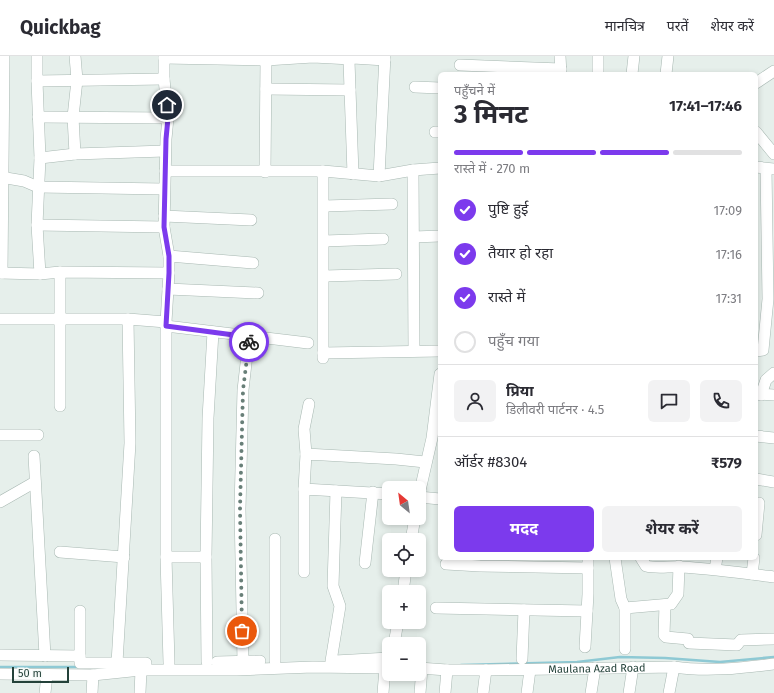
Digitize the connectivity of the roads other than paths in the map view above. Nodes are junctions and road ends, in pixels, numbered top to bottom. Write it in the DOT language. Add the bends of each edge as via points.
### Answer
graph roads {
  1 [pos="4,56"];
  2 [pos="37,56"];
  3 [pos="75,56"];
  4 [pos="560,56"];
  5 [pos="598,56"];
  6 [pos="634,56"];
  7 [pos="668,56"];
  8 [pos="164,57"];
  9 [pos="385,58"];
  10 [pos="266,60"];
  11 [pos="351,60"];
  12 [pos="460,64"];
  13 [pos="774,71"];
  14 [pos="561,72"];
  15 [pos="598,72"];
  16 [pos="632,72"];
  17 [pos="666,72"];
  18 [pos="164,79"];
  19 [pos="77,80"];
  20 [pos="37,81"];
  21 [pos="758,82"];
  22 [pos="415,87"];
  23 [pos="438,88"];
  24 [pos="266,89"];
  25 [pos="350,90"];
  26 [pos="38,117"];
  27 [pos="73,117"];
  28 [pos="168,118"];
  29 [pos="758,134"];
  30 [pos="165,151"];
  31 [pos="75,154"];
  32 [pos="774,154"];
  33 [pos="40,158"];
  34 [pos="438,168"];
  35 [pos="765,168"];
  36 [pos="413,170"];
  37 [pos="165,171"];
  38 [pos="324,171"];
  39 [pos="265,172"];
  40 [pos="352,174"];
  41 [pos="379,176"];
  42 [pos="2,177"];
  43 [pos="38,187"];
  44 [pos="164,189"];
  45 [pos="392,204"];
  46 [pos="324,206"];
  47 [pos="251,220"];
  48 [pos="164,222"];
  49 [pos="37,225"];
  50 [pos="438,236"];
  51 [pos="414,237"];
  52 [pos="383,240"];
  53 [pos="324,241"];
  54 [pos="169,256"];
  55 [pos="254,262"];
  56 [pos="60,272"];
  57 [pos="1,273"];
  58 [pos="169,273"];
  59 [pos="40,274"];
  60 [pos="396,274"];
  61 [pos="324,276"];
  62 [pos="168,289"];
  63 [pos="258,293"];
  64 [pos="771,299"];
  65 [pos="0,319"];
  66 [pos="128,319"];
  67 [pos="60,320"];
  68 [pos="166,324"];
  69 [pos="213,332"];
  70 [pos="249,337"];
  71 [pos="308,343"];
  72 [pos="438,350"];
  73 [pos="414,351"];
  74 [pos="758,351"];
  75 [pos="774,373"];
  76 [pos="759,395"];
  77 [pos="774,395"];
  78 [pos="438,398"];
  79 [pos="309,404"];
  80 [pos="60,406"];
  81 [pos="0,435"];
  82 [pos="38,435"];
  83 [pos="758,436"];
  84 [pos="436,438"];
  85 [pos="774,438"];
  86 [pos="306,454"];
  87 [pos="34,456"];
  88 [pos="426,462"];
  89 [pos="758,480"];
  90 [pos="422,481"];
  91 [pos="35,482"];
  92 [pos="774,482"];
  93 [pos="304,489"];
  94 [pos="336,491"];
  95 [pos="373,492"];
  96 [pos="382,493"];
  97 [pos="426,497"];
  98 [pos="438,499"];
  99 [pos="0,502"];
  100 [pos="759,503"];
  101 [pos="758,514"];
  102 [pos="275,539"];
  103 [pos="60,552"];
  104 [pos="166,556"];
  105 [pos="124,557"];
  106 [pos="206,557"];
  107 [pos="615,560"];
  108 [pos="642,560"];
  109 [pos="754,560"];
  110 [pos="480,562"];
  111 [pos="365,563"];
  112 [pos="588,563"];
  113 [pos="446,564"];
  114 [pos="677,564"];
  115 [pos="716,564"];
  116 [pos="304,572"];
  117 [pos="752,574"];
  118 [pos="774,577"];
  119 [pos="666,605"];
  120 [pos="436,608"];
  121 [pos="625,608"];
  122 [pos="524,610"];
  123 [pos="80,611"];
  124 [pos="587,611"];
  125 [pos="774,639"];
  126 [pos="585,647"];
  127 [pos="625,648"];
  128 [pos="0,655"];
  129 [pos="45,656"];
  130 [pos="80,656"];
  131 [pos="522,659"];
  132 [pos="275,661"];
  133 [pos="331,661"];
  134 [pos="207,662"];
  135 [pos="243,662"];
  136 [pos="117,663"];
  137 [pos="169,663"];
  138 [pos="774,664"];
  139 [pos="382,665"];
  140 [pos="382,665"];
  141 [pos="633,667"];
  142 [pos="674,667"];
  143 [pos="426,668"];
  144 [pos="595,668"];
  145 [pos="141,670"];
  146 [pos="447,670"];
  147 [pos="486,670"];
  148 [pos="530,670"];
  149 [pos="0,674"];
  150 [pos="47,675"];
  151 [pos="93,675"];
  152 [pos="385,681"];
  153 [pos="420,681"];
  154 [pos="46,693"];
  155 [pos="92,693"];
  156 [pos="140,693"];
  157 [pos="383,693"];
  158 [pos="420,693"];
  159 [pos="445,693"];
  160 [pos="483,693"];
  161 [pos="527,693"];
  162 [pos="591,693"];
  163 [pos="629,693"];
  164 [pos="669,693"];
  1 -- 42 [label="street"];
  2 -- 20 [label="street"];
  3 -- 19 [label="street"];
  4 -- 14 [label="street"];
  5 -- 15 [label="street"];
  6 -- 16 [label="street"];
  7 -- 17 [label="street"];
  8 -- 10 [label="street"];
  8 -- 18 [label="street"];
  9 -- 11 [label="street"];
  9 -- 41 [label="street"];
  10 -- 11 [label="street" via="313,57"];
  10 -- 24 [label="street"];
  11 -- 25 [label="street"];
  12 -- 14 [label="street"];
  13 -- 21 [label="street"];
  18 -- 19 [label="street"];
  18 -- 28 [label="street"];
  19 -- 20 [label="street"];
  19 -- 27 [label="street"];
  20 -- 26 [label="street"];
  22 -- 23 [label="street"];
  24 -- 25 [label="street"];
  24 -- 39 [label="street"];
  25 -- 40 [label="street"];
  26 -- 27 [label="street"];
  26 -- 33 [label="street"];
  27 -- 28 [label="street"];
  27 -- 31 [label="street"];
  28 -- 30 [label="street"];
  29 -- 32 [label="street"];
  30 -- 31 [label="street"];
  30 -- 37 [label="street"];
  31 -- 33 [label="street"];
  33 -- 43 [label="street"];
  34 -- 36 [label="street"];
  35 -- 64 [label="street"];
  36 -- 41 [label="street"];
  36 -- 51 [label="street"];
  37 -- 39 [label="street"];
  37 -- 44 [label="street"];
  38 -- 39 [label="street"];
  38 -- 40 [label="street"];
  38 -- 46 [label="street"];
  40 -- 41 [label="street"];
  42 -- 43 [label="street" via="24,181"];
  42 -- 57 [label="street"];
  43 -- 44 [label="street"];
  43 -- 49 [label="street"];
  44 -- 48 [label="street"];
  45 -- 46 [label="street"];
  46 -- 53 [label="street"];
  47 -- 48 [label="street"];
  48 -- 49 [label="street"];
  48 -- 54 [label="street"];
  49 -- 59 [label="street"];
  50 -- 51 [label="street"];
  51 -- 73 [label="street"];
  52 -- 53 [label="street"];
  53 -- 61 [label="street"];
  54 -- 55 [label="street"];
  54 -- 58 [label="street"];
  56 -- 58 [label="street"];
  56 -- 59 [label="street"];
  56 -- 67 [label="street"];
  57 -- 59 [label="street"];
  58 -- 62 [label="street"];
  60 -- 61 [label="street"];
  61 -- 73 [label="street" via="323,355"];
  62 -- 63 [label="street"];
  62 -- 68 [label="street"];
  64 -- 74 [label="street" via="763,350"];
  65 -- 67 [label="street"];
  66 -- 67 [label="street"];
  66 -- 68 [label="street"];
  66 -- 105 [label="street" via="130,443"];
  67 -- 80 [label="street"];
  68 -- 69 [label="street"];
  68 -- 104 [label="street"];
  69 -- 70 [label="street"];
  69 -- 106 [label="street" via="208,418"];
  70 -- 71 [label="street"];
  70 -- 135 [label="street" via="243,390 240,509"];
  72 -- 73 [label="street"];
  75 -- 76 [label="street" via="766,380"];
  76 -- 77 [label="street"];
  78 -- 84 [label="street"];
  79 -- 86 [label="street" via="304,429"];
  81 -- 82 [label="street"];
  83 -- 85 [label="street"];
  84 -- 88 [label="street"];
  86 -- 88 [label="street"];
  86 -- 93 [label="street"];
  87 -- 91 [label="street"];
  88 -- 90 [label="street"];
  89 -- 92 [label="street"];
  91 -- 99 [label="street"];
  91 -- 129 [label="street"];
  93 -- 94 [label="street"];
  93 -- 116 [label="street"];
  94 -- 95 [label="street"];
  94 -- 133 [label="street" via="333,586 340,606"];
  95 -- 96 [label="street"];
  95 -- 111 [label="street"];
  97 -- 98 [label="street"];
  100 -- 101 [label="street"];
  102 -- 132 [label="street"];
  103 -- 105 [label="street"];
  104 -- 106 [label="street"];
  104 -- 137 [label="street"];
  105 -- 136 [label="street"];
  106 -- 134 [label="street"];
  107 -- 121 [label="street"];
  108 -- 114 [label="street" via="646,566 652,567"];
  109 -- 117 [label="street"];
  110 -- 112 [label="street"];
  110 -- 113 [label="street"];
  112 -- 124 [label="street"];
  114 -- 115 [label="street"];
  114 -- 119 [label="street" via="678,594 672,604"];
  115 -- 117 [label="street"];
  117 -- 118 [label="street"];
  119 -- 121 [label="street"];
  119 -- 125 [label="street" via="666,637 688,639 689,643 738,644 741,640"];
  120 -- 122 [label="street"];
  121 -- 127 [label="street"];
  122 -- 124 [label="street"];
  122 -- 131 [label="street"];
  123 -- 130 [label="street"];
  124 -- 126 [label="street"];
  128 -- 129 [label="street"];
  129 -- 130 [label="street"];
  130 -- 136 [label="street" via="80,663"];
  132 -- 133 [label="street"];
  132 -- 135 [label="street"];
  133 -- 139 [label="street"];
  134 -- 135 [label="street"];
  134 -- 137 [label="street"];
  136 -- 137 [label="street"];
  138 -- 142 [label="street, Maulana Azad Road" via="720,670"];
  140 -- 145 [label="street"];
  141 -- 142 [label="street, Maulana Azad Road"];
  141 -- 144 [label="street, Maulana Azad Road"];
  141 -- 163 [label="street"];
  142 -- 164 [label="street"];
  143 -- 146 [label="street, Maulana Azad Road"];
  144 -- 148 [label="street, Maulana Azad Road"];
  144 -- 162 [label="street"];
  145 -- 151 [label="street"];
  145 -- 156 [label="street"];
  146 -- 147 [label="street, Maulana Azad Road"];
  146 -- 159 [label="street"];
  147 -- 148 [label="street, Maulana Azad Road"];
  147 -- 160 [label="street"];
  148 -- 161 [label="street"];
  149 -- 150 [label="street"];
  150 -- 151 [label="street"];
  150 -- 154 [label="street"];
  151 -- 155 [label="street"];
  152 -- 157 [label="street"];
  153 -- 158 [label="street"];
}
